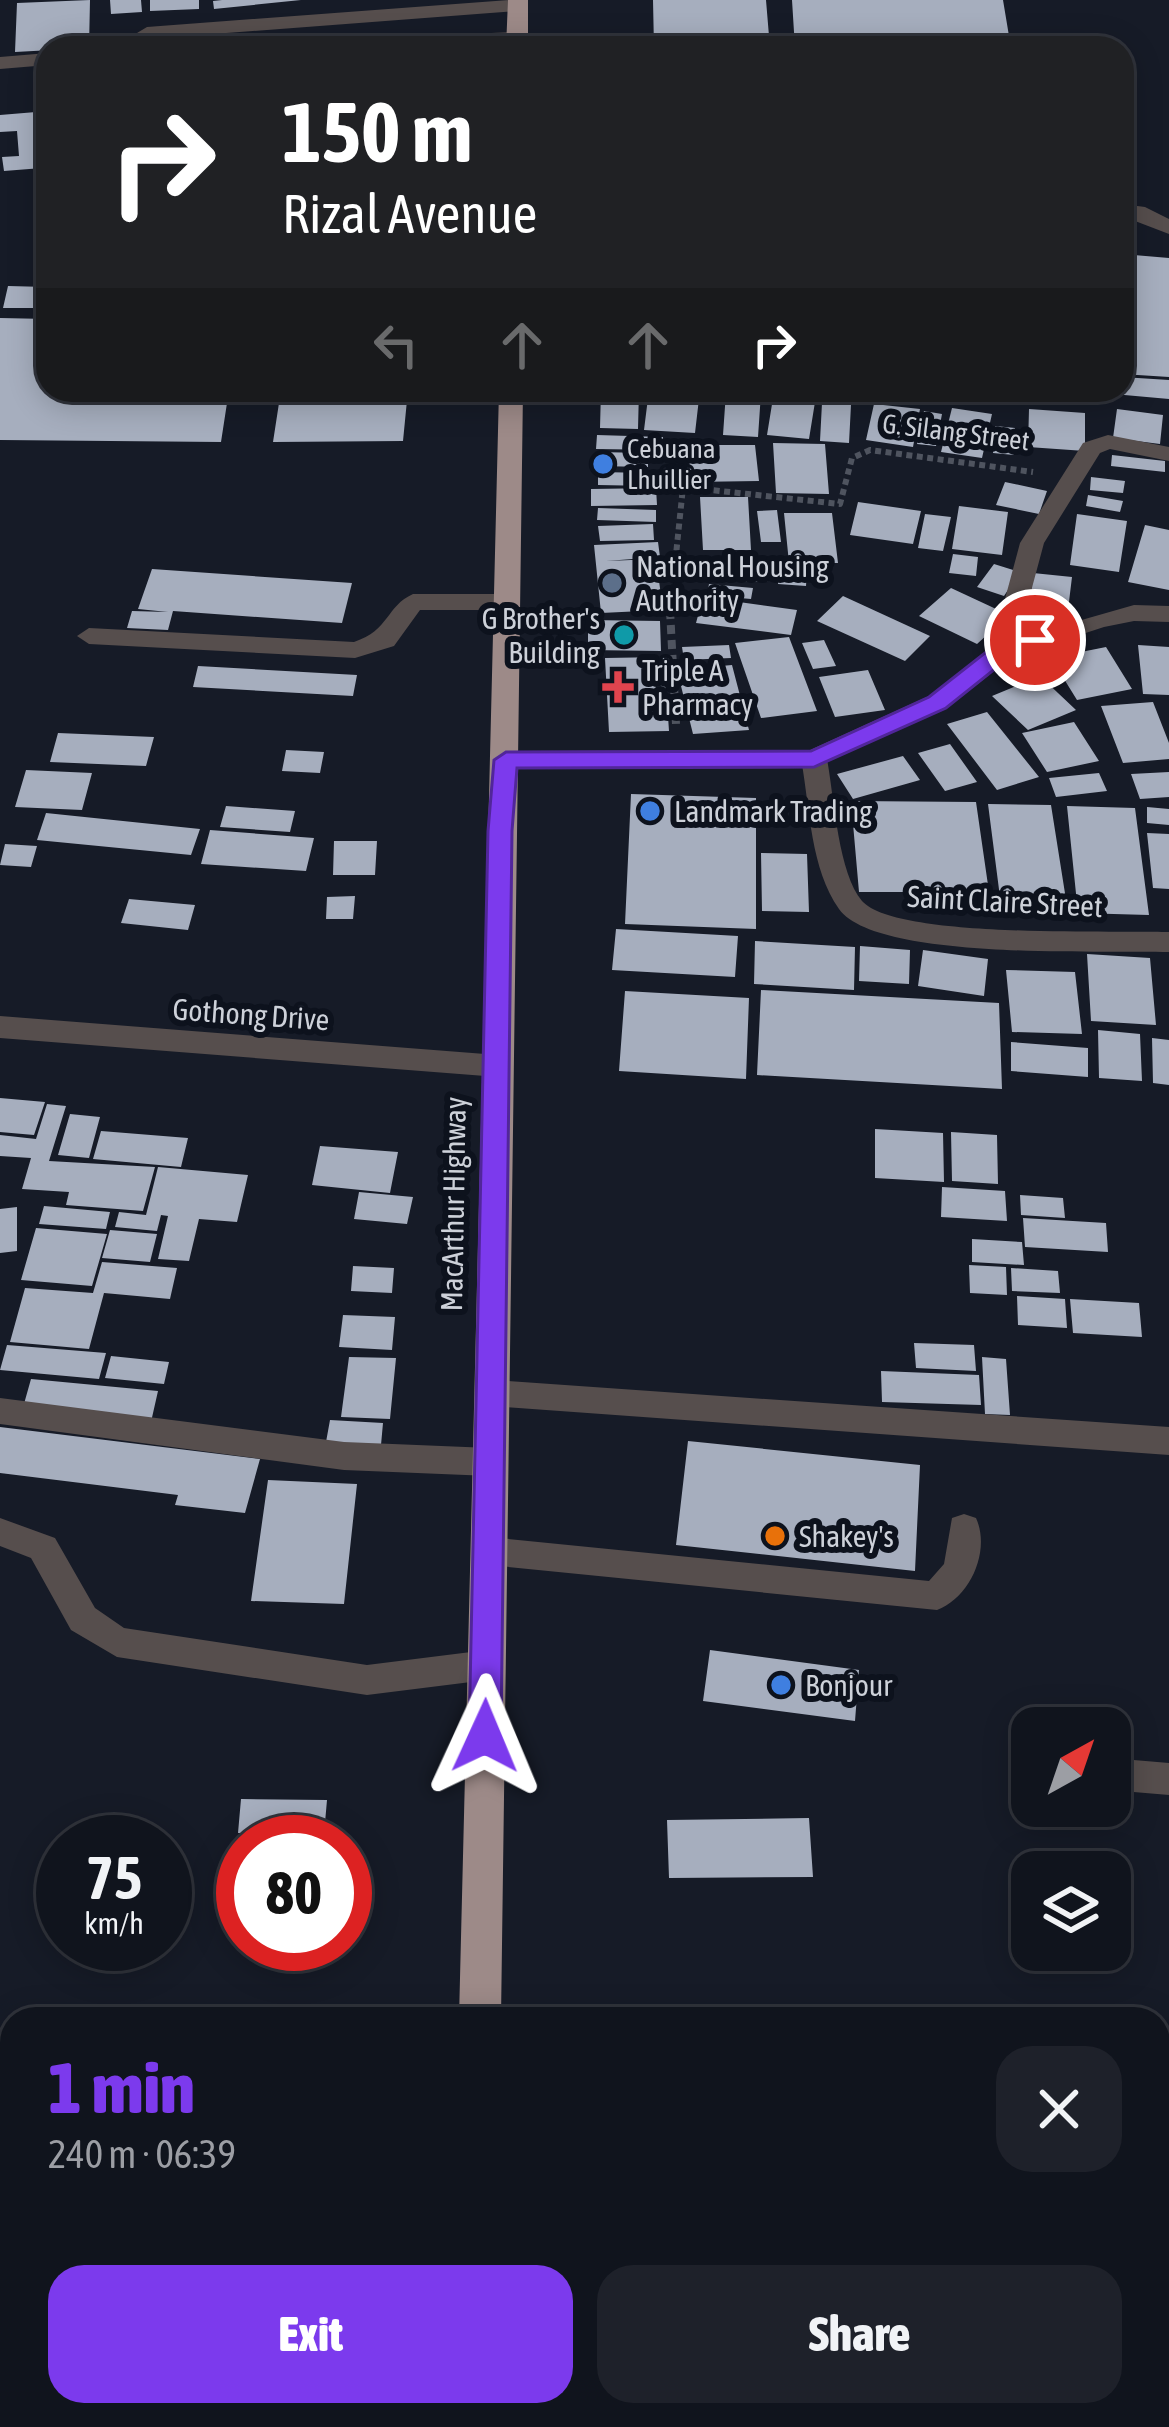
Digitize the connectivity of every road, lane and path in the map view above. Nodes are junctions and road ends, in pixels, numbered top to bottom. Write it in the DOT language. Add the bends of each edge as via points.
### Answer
graph roads {
  1 [pos="518,2"];
  2 [pos="147,34"];
  3 [pos="517,36"];
  4 [pos="36,60"];
  5 [pos="0,62"];
  6 [pos="1169,201"];
  7 [pos="1134,209"];
  8 [pos="1134,212"];
  9 [pos="1169,228"];
  10 [pos="511,402"];
  11 [pos="1169,454"];
  12 [pos="1073,478"];
  13 [pos="506,602"];
  14 [pos="1169,614"];
  15 [pos="89,636"];
  16 [pos="1003,651"];
  17 [pos="814,759"];
  18 [pos="506,760"];
  19 [pos="678,762"];
  20 [pos="1169,942"];
  21 [pos="0,1027"];
  22 [pos="498,1066"];
  23 [pos="492,1393"];
  24 [pos="0,1411"];
  25 [pos="1169,1441"];
  26 [pos="490,1462"];
  27 [pos="964,1528"];
  28 [pos="0,1532"];
  29 [pos="489,1551"];
  30 [pos="487,1665"];
  31 [pos="1131,1776"];
  32 [pos="1169,1779"];
  33 [pos="480,2007"];
  1 -- 2 [label="street"];
  1 -- 3 [label="highway"];
  4 -- 5 [label="street"];
  6 -- 7 [label="street"];
  8 -- 9 [label="street"];
  10 -- 13 [label="highway, MacArthur Highway"];
  11 -- 12 [label="street" via="1098,444"];
  12 -- 16 [label="street" via="1032,544"];
  12 -- 19 [label="path, G. Silang Street" via="871,450 853,458 840,504 683,488 670,614"];
  13 -- 15 [label="street" via="413,602 385,640 355,650"];
  13 -- 18 [label="highway, MacArthur Highway"];
  14 -- 16 [label="street" via="1117,616"];
  16 -- 17 [label="street" via="938,702"];
  17 -- 19 [label="street"];
  17 -- 20 [label="street, Saint Claire Street" via="853,909 922,934"];
  18 -- 19 [label="street"];
  18 -- 22 [label="highway, MacArthur Highway"];
  21 -- 22 [label="street, Gothong Drive"];
  22 -- 23 [label="highway, MacArthur Highway"];
  23 -- 25 [label="street"];
  23 -- 26 [label="highway, MacArthur Highway"];
  24 -- 26 [label="street" via="344,1456"];
  26 -- 29 [label="highway, MacArthur Highway"];
  27 -- 29 [label="street" via="960,1570 938,1595 922,1596"];
  28 -- 30 [label="street" via="43,1548 83,1619 117,1642 367,1680"];
  29 -- 30 [label="highway, MacArthur Highway"];
  30 -- 33 [label="highway, MacArthur Highway"];
  31 -- 32 [label="street"];
}
